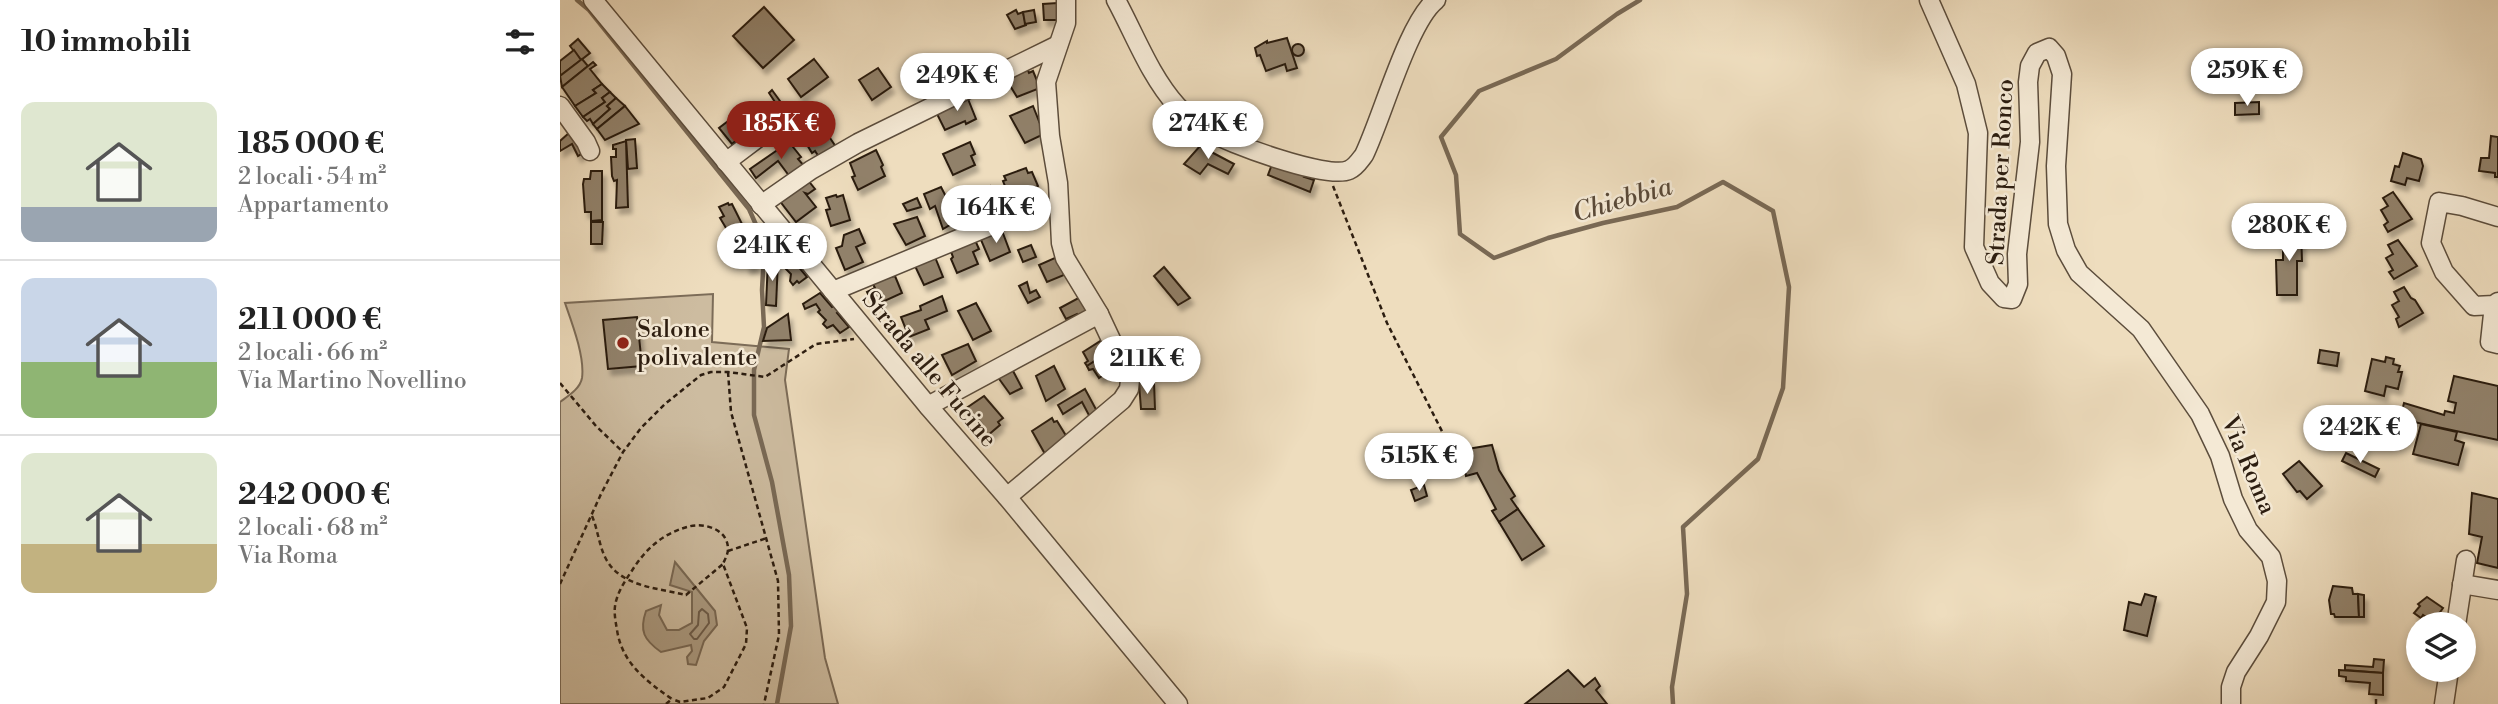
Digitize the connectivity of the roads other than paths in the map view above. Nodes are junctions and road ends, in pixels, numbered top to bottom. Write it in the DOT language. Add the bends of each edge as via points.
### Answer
graph roads {
  1 [pos="593,0"];
  2 [pos="1066,0"];
  3 [pos="1116,0"];
  4 [pos="1436,0"];
  5 [pos="1929,0"];
  6 [pos="1058,45"];
  7 [pos="560,106"];
  8 [pos="793,112"];
  9 [pos="590,151"];
  10 [pos="726,162"];
  11 [pos="761,205"];
  12 [pos="2498,217"];
  13 [pos="1002,221"];
  14 [pos="833,291"];
  15 [pos="2496,303"];
  16 [pos="1099,314"];
  17 [pos="2141,329"];
  18 [pos="2498,344"];
  19 [pos="928,406"];
  20 [pos="1007,497"];
  21 [pos="2466,560"];
  22 [pos="2462,584"];
  23 [pos="2498,590"];
  24 [pos="2458,612"];
  25 [pos="2447,682"];
  26 [pos="1178,704"];
  27 [pos="2231,704"];
  28 [pos="2444,704"];
  1 -- 10 [label="street, Strada alle Fucine"];
  2 -- 6 [label="street" via="1066,23"];
  3 -- 4 [label="street" via="1147,62 1177,107 1235,144 1327,170 1349,170 1364,155 1415,29"];
  5 -- 17 [label="street, Strada per Ronco" via="1966,84 1978,133 1974,247 1990,283 1998,295 2012,299 2018,284 2017,254 2030,142 2028,82 2037,54 2049,48 2062,74 2056,166 2058,224 2066,250 2079,273"];
  6 -- 11 [label="street" via="858,143"];
  6 -- 16 [label="street" via="1046,82 1061,243 1065,258"];
  7 -- 9 [label="street"];
  8 -- 10 [label="street"];
  10 -- 11 [label="street, Strada alle Fucine"];
  11 -- 14 [label="street, Strada alle Fucine"];
  12 -- 15 [label="street" via="2439,202 2431,243 2444,272 2474,306"];
  13 -- 14 [label="street"];
  14 -- 19 [label="street, Strada alle Fucine"];
  15 -- 18 [label="street" via="2490,342"];
  16 -- 19 [label="street"];
  16 -- 20 [label="street" via="1130,380 1129,389 1122,400"];
  17 -- 27 [label="street, Via Roma" via="2200,414 2233,499 2248,530 2271,557 2277,581 2276,602 2236,672"];
  19 -- 20 [label="street, Strada alle Fucine"];
  20 -- 26 [label="street, Strada alle Fucine"];
  21 -- 22 [label="street"];
  22 -- 23 [label="street"];
  22 -- 24 [label="street"];
  25 -- 28 [label="street"];
}
